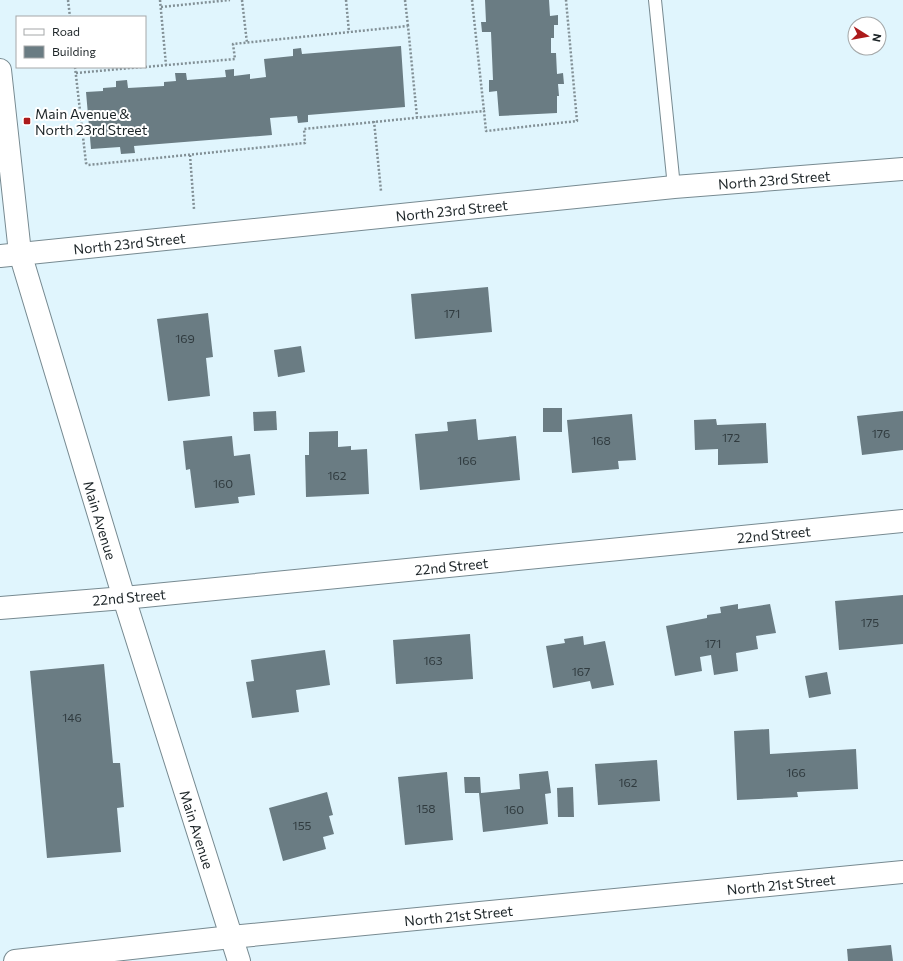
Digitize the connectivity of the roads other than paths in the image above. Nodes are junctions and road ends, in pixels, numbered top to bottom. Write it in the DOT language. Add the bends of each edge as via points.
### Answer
graph roads {
  1 [pos="655,0"];
  2 [pos="0,70"];
  3 [pos="903,169"];
  4 [pos="674,187"];
  5 [pos="10,254"];
  6 [pos="903,521"];
  7 [pos="124,598"];
  8 [pos="0,608"];
  9 [pos="903,872"];
  10 [pos="231,937"];
  11 [pos="15,961"];
  12 [pos="239,961"];
  1 -- 4 [label="lane"];
  2 -- 5 [label="street, Main Avenue"];
  3 -- 4 [label="street, North 23rd Street"];
  4 -- 5 [label="street, North 23rd Street"];
  5 -- 7 [label="street, Main Avenue"];
  6 -- 7 [label="street, 22nd Street"];
  7 -- 8 [label="street, 22nd Street"];
  7 -- 10 [label="street, Main Avenue"];
  9 -- 10 [label="street, North 21st Street"];
  10 -- 11 [label="street, North 21st Street"];
  10 -- 12 [label="street, Main Avenue"];
}
